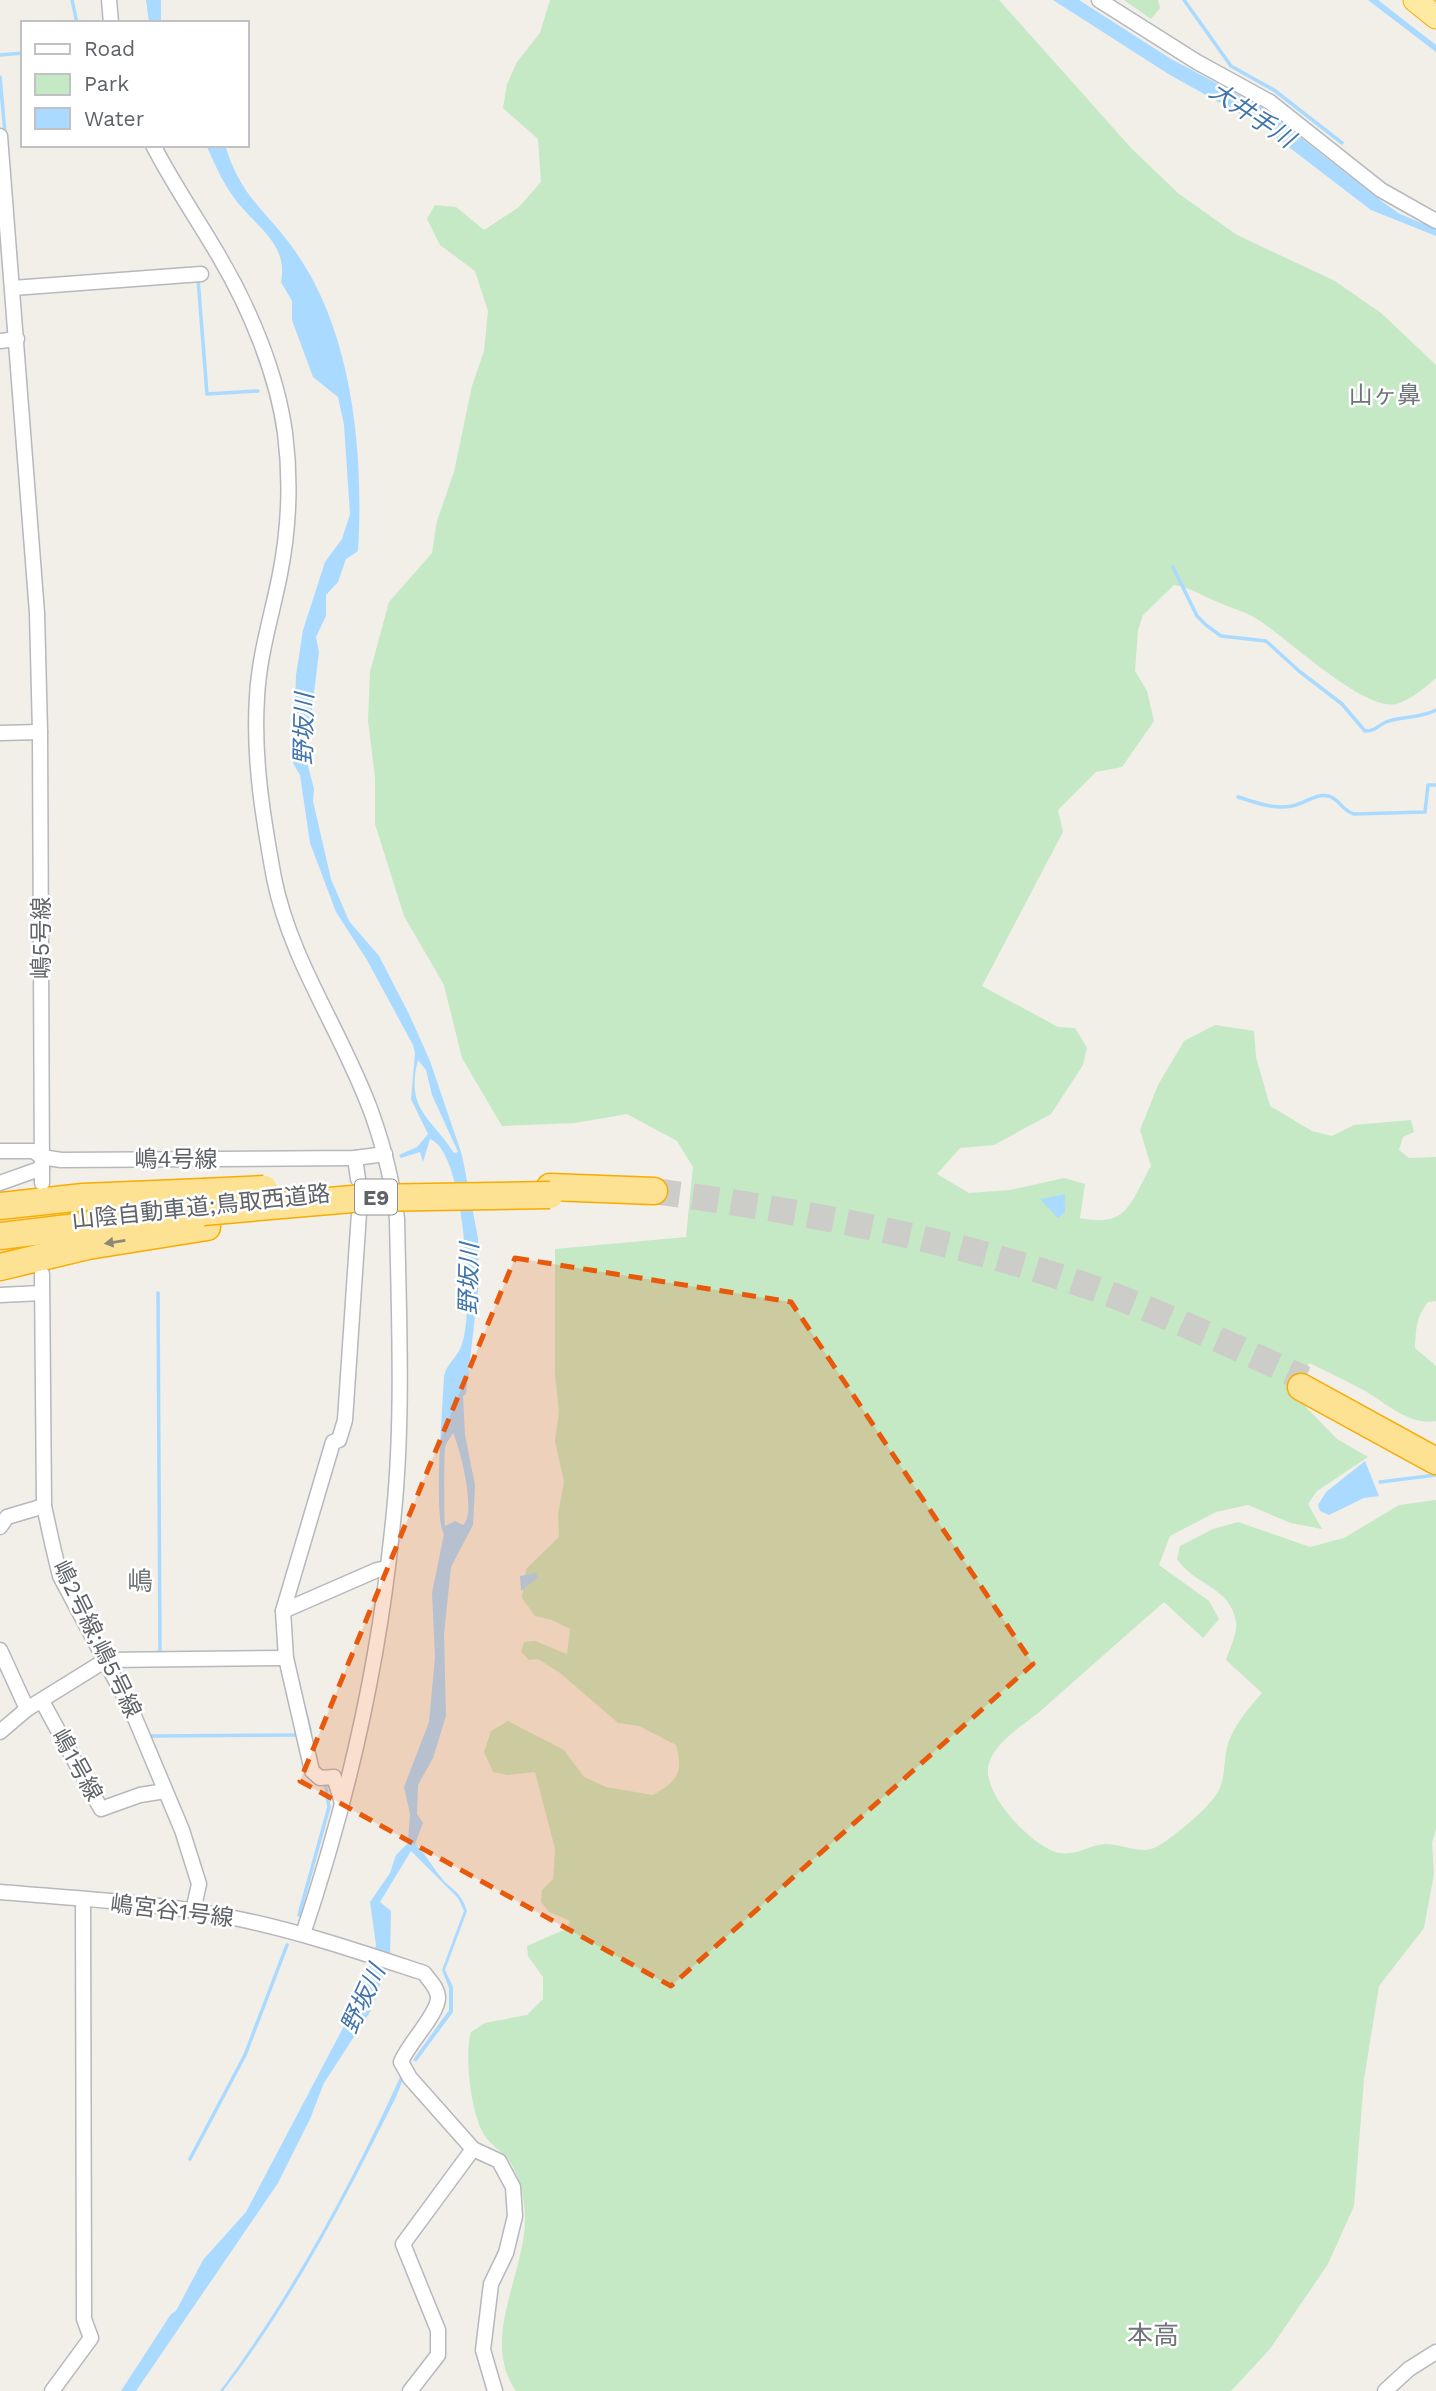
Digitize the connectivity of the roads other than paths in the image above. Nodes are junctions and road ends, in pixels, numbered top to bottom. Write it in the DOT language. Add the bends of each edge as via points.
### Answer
graph roads {
  1 [pos="108,0"];
  2 [pos="1099,0"];
  3 [pos="1415,0"];
  4 [pos="1436,17"];
  5 [pos="111,21"];
  6 [pos="0,136"];
  7 [pos="154,147"];
  8 [pos="1436,221"];
  9 [pos="201,274"];
  10 [pos="13,288"];
  11 [pos="17,339"];
  12 [pos="0,341"];
  13 [pos="40,732"];
  14 [pos="0,733"];
  15 [pos="0,1151"];
  16 [pos="385,1154"];
  17 [pos="355,1158"];
  18 [pos="42,1169"];
  19 [pos="358,1179"];
  20 [pos="0,1183"];
  21 [pos="653,1197"];
  22 [pos="0,1206"];
  23 [pos="204,1209"];
  24 [pos="359,1213"];
  25 [pos="0,1228"];
  26 [pos="0,1236"];
  27 [pos="0,1267"];
  28 [pos="42,1274"];
  29 [pos="42,1293"];
  30 [pos="0,1295"];
  31 [pos="1303,1383"];
  32 [pos="1363,1414"];
  33 [pos="1436,1451"];
  34 [pos="1436,1461"];
  35 [pos="44,1506"];
  36 [pos="0,1527"];
  37 [pos="387,1568"];
  38 [pos="283,1611"];
  39 [pos="0,1650"];
  40 [pos="286,1658"];
  41 [pos="106,1660"];
  42 [pos="42,1701"];
  43 [pos="27,1709"];
  44 [pos="0,1732"];
  45 [pos="165,1791"];
  46 [pos="342,1803"];
  47 [pos="0,1892"];
  48 [pos="83,1901"];
  49 [pos="193,1911"];
  50 [pos="303,1934"];
  51 [pos="473,2150"];
  52 [pos="1436,2352"];
  53 [pos="52,2391"];
  54 [pos="410,2391"];
  55 [pos="495,2391"];
  56 [pos="1385,2391"];
  1 -- 5 [label="street"];
  2 -- 8 [label="street" via="1270,102 1381,190"];
  3 -- 4 [label="highway"];
  6 -- 10 [label="street, 嶋5号線"];
  7 -- 16 [label="street" via="222,261 253,328 284,430 289,482 282,561 257,696 257,771 275,882 288,925 372,1112"];
  9 -- 10 [label="street"];
  10 -- 11 [label="street, 嶋5号線"];
  11 -- 12 [label="street"];
  11 -- 13 [label="street, 嶋5号線" via="37,613"];
  13 -- 14 [label="street"];
  13 -- 18 [label="street, 嶋5号線"];
  15 -- 18 [label="street, 嶋4号線" via="33,1151"];
  16 -- 17 [label="street, 嶋4号線"];
  16 -- 37 [label="street" via="397,1219 399,1317 397,1441"];
  17 -- 18 [label="street, 嶋4号線" via="61,1160"];
  17 -- 19 [label="street"];
  18 -- 20 [label="street"];
  21 -- 23 [label="highway, bridge" via="475,1191 302,1213"];
  22 -- 23 [label="highway" via="83,1197"];
  23 -- 25 [label="highway, 山陰自動車道;鳥取西道路"];
  23 -- 26 [label="highway, 山陰自動車道;鳥取西道路"];
  23 -- 27 [label="highway, one-way" via="88,1246"];
  24 -- 38 [label="street" via="345,1420 339,1440 333,1442"];
  28 -- 29 [label="street, 嶋2号線;嶋5号線"];
  29 -- 30 [label="street"];
  29 -- 35 [label="street, 嶋2号線;嶋5号線"];
  31 -- 32 [label="highway"];
  32 -- 33 [label="highway"];
  32 -- 34 [label="highway"];
  35 -- 36 [label="street" via="7,1517"];
  35 -- 41 [label="street, 嶋2号線;嶋5号線" via="60,1576"];
  37 -- 38 [label="street"];
  37 -- 46 [label="street" via="377,1640"];
  38 -- 40 [label="street"];
  39 -- 43 [label="street, 嶋1号線"];
  40 -- 41 [label="street"];
  40 -- 46 [label="street" via="312,1771 320,1778 334,1777"];
  41 -- 42 [label="street"];
  41 -- 45 [label="street, 嶋2号線;嶋5号線"];
  42 -- 43 [label="street"];
  42 -- 45 [label="street, 嶋1号線" via="101,1809"];
  43 -- 44 [label="street"];
  45 -- 49 [label="street, 嶋2号線;嶋5号線" via="196,1867 199,1884"];
  46 -- 50 [label="street"];
  47 -- 48 [label="street, 嶋宮谷1号線"];
  48 -- 49 [label="street, 嶋宮谷1号線" via="122,1901"];
  48 -- 53 [label="street" via="84,2319 91,2338"];
  49 -- 50 [label="street, 嶋宮谷1号線"];
  50 -- 51 [label="street, 嶋宮谷1号線" via="424,1973 434,1985 438,1998 433,2012 401,2062"];
  51 -- 54 [label="street" via="403,2244 438,2330 438,2355"];
  51 -- 55 [label="street" via="499,2161 516,2199 506,2253 488,2298 483,2350"];
  52 -- 56 [label="street"];
}
